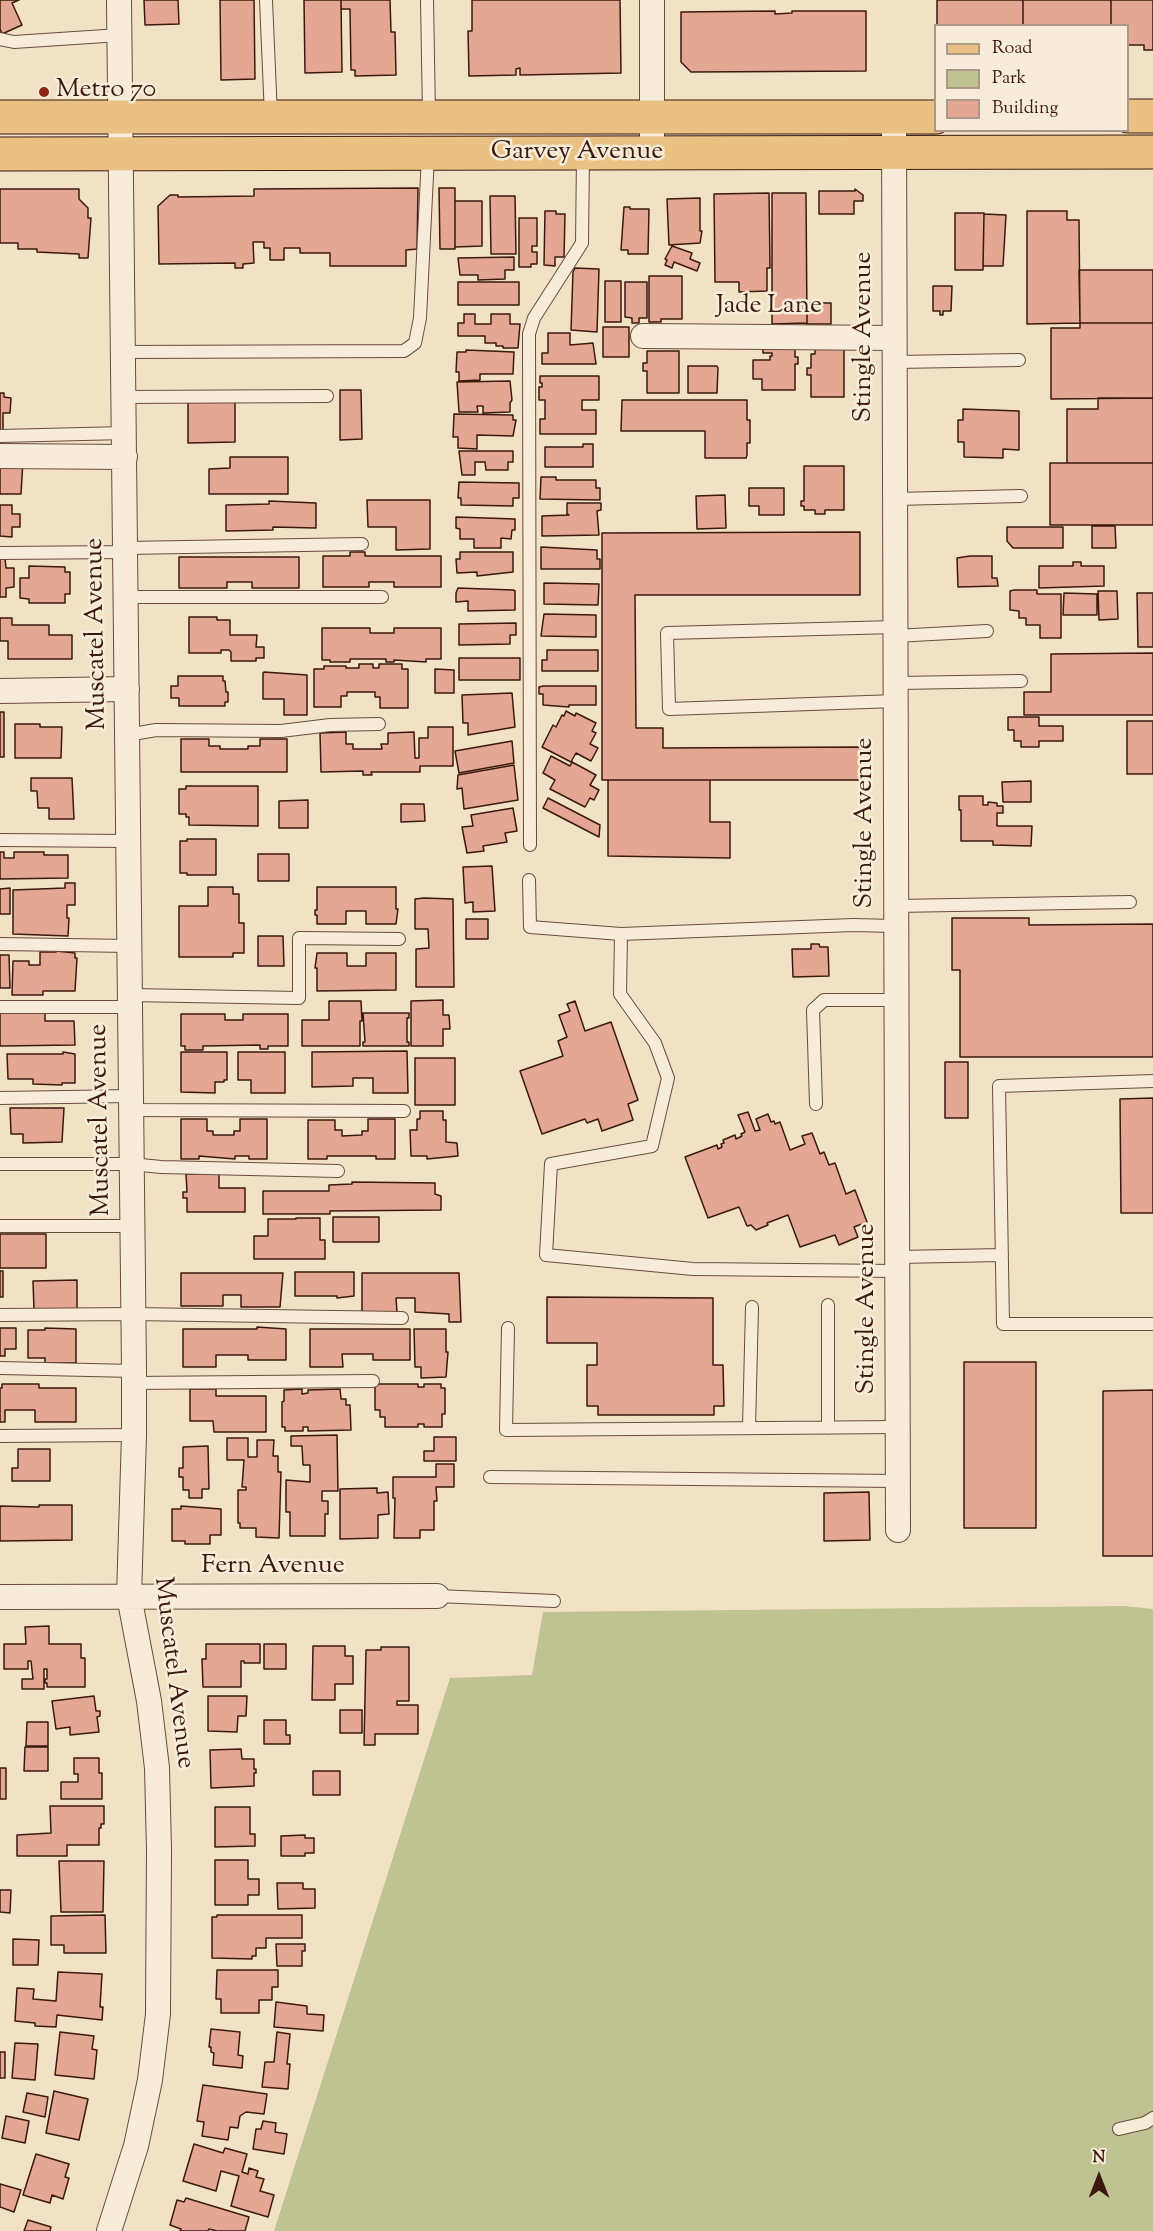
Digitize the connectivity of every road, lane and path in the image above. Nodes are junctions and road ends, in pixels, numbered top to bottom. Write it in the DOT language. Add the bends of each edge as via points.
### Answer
graph roads {
  1 [pos="119,0"];
  2 [pos="266,0"];
  3 [pos="427,0"];
  4 [pos="652,0"];
  5 [pos="120,35"];
  6 [pos="0,39"];
  7 [pos="1129,116"];
  8 [pos="1153,116"];
  9 [pos="0,117"];
  10 [pos="121,117"];
  11 [pos="271,117"];
  12 [pos="429,117"];
  13 [pos="651,117"];
  14 [pos="894,117"];
  15 [pos="934,117"];
  16 [pos="894,152"];
  17 [pos="1153,152"];
  18 [pos="0,154"];
  19 [pos="122,154"];
  20 [pos="583,154"];
  21 [pos="651,154"];
  22 [pos="428,155"];
  23 [pos="644,336"];
  24 [pos="894,338"];
  25 [pos="124,352"];
  26 [pos="1019,360"];
  27 [pos="895,362"];
  28 [pos="327,396"];
  29 [pos="124,397"];
  30 [pos="0,436"];
  31 [pos="125,445"];
  32 [pos="0,456"];
  33 [pos="1021,496"];
  34 [pos="895,499"];
  35 [pos="362,543"];
  36 [pos="126,550"];
  37 [pos="0,553"];
  38 [pos="126,597"];
  39 [pos="382,597"];
  40 [pos="896,631"];
  41 [pos="987,632"];
  42 [pos="1022,681"];
  43 [pos="127,689"];
  44 [pos="0,691"];
  45 [pos="896,692"];
  46 [pos="379,724"];
  47 [pos="127,735"];
  48 [pos="0,840"];
  49 [pos="128,841"];
  50 [pos="530,845"];
  51 [pos="529,880"];
  52 [pos="1130,902"];
  53 [pos="896,916"];
  54 [pos="621,934"];
  55 [pos="399,939"];
  56 [pos="0,944"];
  57 [pos="130,946"];
  58 [pos="896,1000"];
  59 [pos="130,1001"];
  60 [pos="0,1007"];
  61 [pos="1153,1081"];
  62 [pos="0,1098"];
  63 [pos="131,1103"];
  64 [pos="816,1104"];
  65 [pos="404,1111"];
  66 [pos="0,1164"];
  67 [pos="131,1164"];
  68 [pos="338,1171"];
  69 [pos="0,1226"];
  70 [pos="132,1226"];
  71 [pos="1002,1255"];
  72 [pos="897,1264"];
  73 [pos="828,1305"];
  74 [pos="752,1307"];
  75 [pos="133,1314"];
  76 [pos="0,1315"];
  77 [pos="402,1318"];
  78 [pos="1153,1324"];
  79 [pos="508,1328"];
  80 [pos="0,1368"];
  81 [pos="133,1377"];
  82 [pos="373,1381"];
  83 [pos="898,1427"];
  84 [pos="749,1428"];
  85 [pos="828,1428"];
  86 [pos="134,1435"];
  87 [pos="0,1436"];
  88 [pos="490,1477"];
  89 [pos="898,1481"];
  90 [pos="898,1530"];
  91 [pos="129,1596"];
  92 [pos="437,1596"];
  93 [pos="0,1597"];
  94 [pos="554,1601"];
  95 [pos="1153,2118"];
  96 [pos="1119,2129"];
  97 [pos="109,2231"];
  1 -- 5 [label="street, Muscatel Avenue"];
  2 -- 11 [label="lane"];
  3 -- 12 [label="lane"];
  4 -- 13 [label="street"];
  5 -- 6 [label="lane" via="14,42"];
  5 -- 10 [label="street, Muscatel Avenue"];
  7 -- 8 [label="main road"];
  9 -- 10 [label="main road, Garvey Avenue"];
  10 -- 11 [label="main road, Garvey Avenue"];
  10 -- 19 [label="street, Muscatel Avenue"];
  11 -- 12 [label="main road, Garvey Avenue"];
  12 -- 13 [label="main road, Garvey Avenue"];
  13 -- 14 [label="main road, Garvey Avenue"];
  13 -- 21 [label="street"];
  14 -- 15 [label="main road, Garvey Avenue"];
  14 -- 16 [label="street, Stingle Avenue"];
  16 -- 17 [label="main road, Garvey Avenue"];
  16 -- 21 [label="main road, Garvey Avenue"];
  16 -- 24 [label="street, Stingle Avenue"];
  18 -- 19 [label="main road, Garvey Avenue"];
  19 -- 22 [label="main road, Garvey Avenue"];
  19 -- 25 [label="street, Muscatel Avenue"];
  20 -- 21 [label="main road, Garvey Avenue"];
  20 -- 22 [label="main road, Garvey Avenue"];
  20 -- 50 [label="lane" via="582,243 534,318 529,334"];
  22 -- 25 [label="lane" via="420,318 415,343 404,351"];
  23 -- 24 [label="street, Jade Lane"];
  24 -- 27 [label="street, Stingle Avenue"];
  25 -- 29 [label="street, Muscatel Avenue"];
  26 -- 27 [label="lane"];
  27 -- 34 [label="street, Stingle Avenue"];
  28 -- 29 [label="lane"];
  29 -- 31 [label="street, Muscatel Avenue"];
  30 -- 31 [label="lane"];
  31 -- 32 [label="street"];
  31 -- 36 [label="street, Muscatel Avenue"];
  33 -- 34 [label="lane"];
  34 -- 40 [label="street, Stingle Avenue"];
  35 -- 36 [label="lane"];
  36 -- 37 [label="lane"];
  36 -- 38 [label="street, Muscatel Avenue"];
  38 -- 39 [label="lane"];
  38 -- 43 [label="street, Muscatel Avenue"];
  40 -- 41 [label="lane"];
  40 -- 45 [label="street, Stingle Avenue"];
  40 -- 45 [label="lane" via="667,633 669,709"];
  42 -- 45 [label="lane"];
  43 -- 44 [label="street"];
  43 -- 47 [label="street, Muscatel Avenue"];
  45 -- 53 [label="street, Stingle Avenue"];
  46 -- 47 [label="lane" via="281,731 156,730"];
  47 -- 49 [label="street, Muscatel Avenue"];
  48 -- 49 [label="lane"];
  49 -- 57 [label="street, Muscatel Avenue"];
  51 -- 54 [label="lane" via="530,927"];
  52 -- 53 [label="lane"];
  53 -- 54 [label="lane" via="853,925"];
  53 -- 58 [label="street, Stingle Avenue"];
  54 -- 72 [label="lane" via="620,994 654,1043 668,1078 652,1146 551,1164 546,1255 693,1269"];
  55 -- 59 [label="lane" via="299,938 299,998"];
  56 -- 57 [label="lane"];
  57 -- 59 [label="street, Muscatel Avenue"];
  58 -- 64 [label="lane" via="824,1000 813,1010"];
  58 -- 72 [label="street, Stingle Avenue"];
  59 -- 60 [label="lane"];
  59 -- 63 [label="street, Muscatel Avenue"];
  61 -- 71 [label="lane" via="999,1086"];
  62 -- 63 [label="lane"];
  63 -- 65 [label="lane"];
  63 -- 67 [label="street, Muscatel Avenue"];
  66 -- 67 [label="lane"];
  67 -- 68 [label="lane"];
  67 -- 70 [label="street, Muscatel Avenue"];
  69 -- 70 [label="lane"];
  70 -- 75 [label="street, Muscatel Avenue"];
  71 -- 72 [label="lane"];
  71 -- 78 [label="lane" via="1003,1324"];
  72 -- 83 [label="street, Stingle Avenue"];
  73 -- 85 [label="lane"];
  74 -- 84 [label="lane"];
  75 -- 76 [label="lane"];
  75 -- 77 [label="lane"];
  75 -- 81 [label="street, Muscatel Avenue"];
  79 -- 84 [label="lane" via="506,1430"];
  80 -- 81 [label="lane"];
  81 -- 82 [label="lane"];
  81 -- 86 [label="street, Muscatel Avenue"];
  83 -- 85 [label="lane"];
  83 -- 89 [label="street, Stingle Avenue"];
  84 -- 85 [label="lane"];
  86 -- 87 [label="lane"];
  86 -- 91 [label="street, Muscatel Avenue"];
  88 -- 89 [label="lane"];
  89 -- 90 [label="street, Stingle Avenue"];
  91 -- 92 [label="street, Fern Avenue"];
  91 -- 93 [label="street, Fern Avenue"];
  91 -- 97 [label="street, Muscatel Avenue" via="157,1768 158,2014 136,2146"];
  92 -- 94 [label="lane"];
  95 -- 96 [label="lane"];
}
